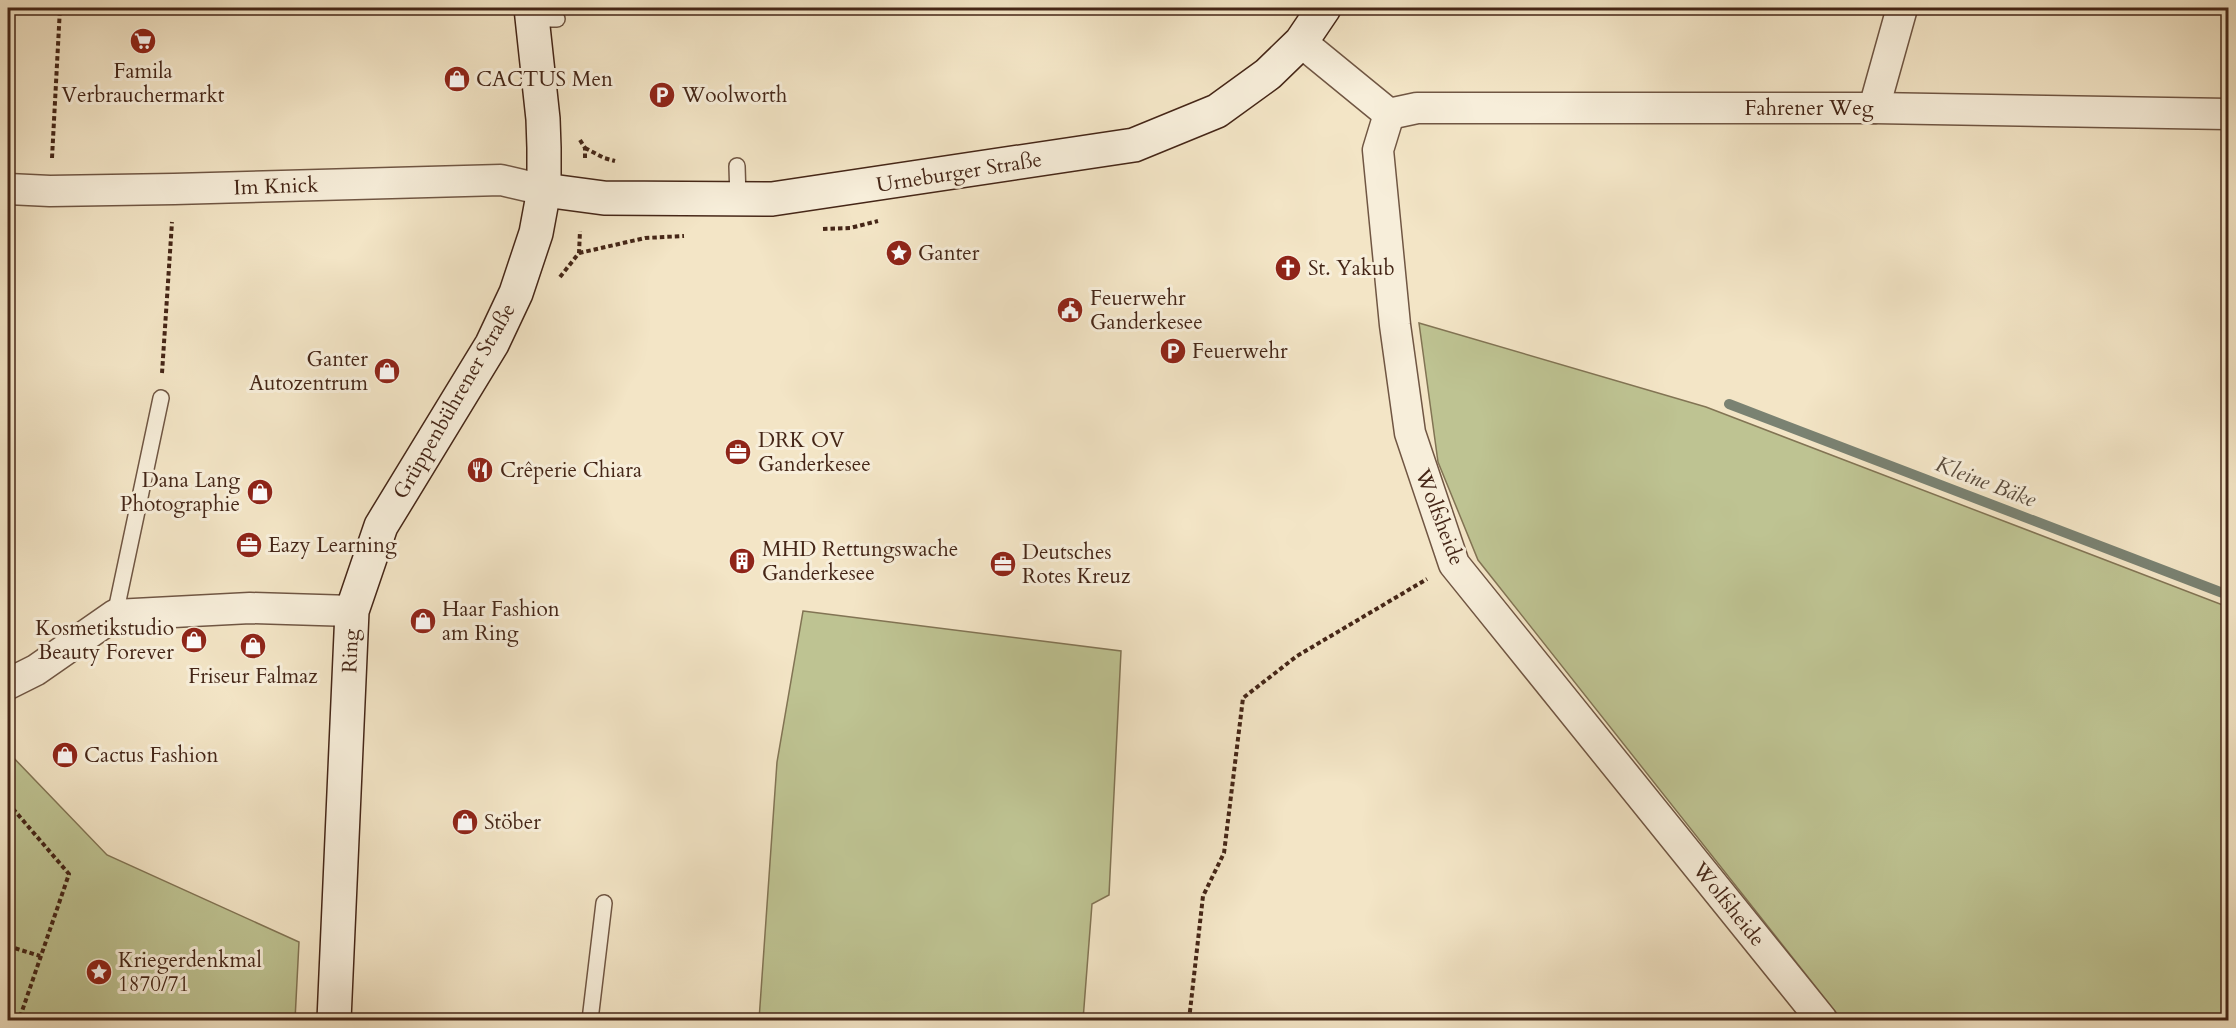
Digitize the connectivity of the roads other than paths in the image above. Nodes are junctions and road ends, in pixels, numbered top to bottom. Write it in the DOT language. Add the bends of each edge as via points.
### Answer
graph roads {
  1 [pos="1324,8"];
  2 [pos="1902,8"];
  3 [pos="540,15"];
  4 [pos="1301,42"];
  5 [pos="1874,108"];
  6 [pos="1389,114"];
  7 [pos="2229,114"];
  8 [pos="737,166"];
  9 [pos="8,189"];
  10 [pos="544,190"];
  11 [pos="738,199"];
  12 [pos="161,398"];
  13 [pos="352,611"];
  14 [pos="115,615"];
  15 [pos="8,684"];
  16 [pos="604,903"];
  17 [pos="334,1020"];
  18 [pos="590,1020"];
  19 [pos="1822,1020"];
  1 -- 4 [label="street, Urneburger Straße"];
  2 -- 5 [label="street"];
  3 -- 10 [label="street, Grüppenbührener Straße"];
  4 -- 6 [label="street"];
  4 -- 11 [label="street, Urneburger Straße" via="1268,74 1217,111 1134,145 772,199"];
  5 -- 6 [label="street, Fahrener Weg" via="1417,108"];
  5 -- 7 [label="street, Fahrener Weg"];
  6 -- 19 [label="street, Wolfsheide" via="1378,150 1410,433 1454,564"];
  8 -- 11 [label="lane"];
  9 -- 10 [label="street, Im Knick" via="174,189 501,180"];
  10 -- 11 [label="street, Urneburger Straße" via="604,198"];
  10 -- 13 [label="street, Grüppenbührener Straße" via="536,233 516,293 492,344 381,526"];
  12 -- 14 [label="lane"];
  13 -- 14 [label="street, Ring" via="250,608"];
  13 -- 17 [label="street, Ring"];
  14 -- 15 [label="street" via="36,670"];
  16 -- 18 [label="lane"];
}
